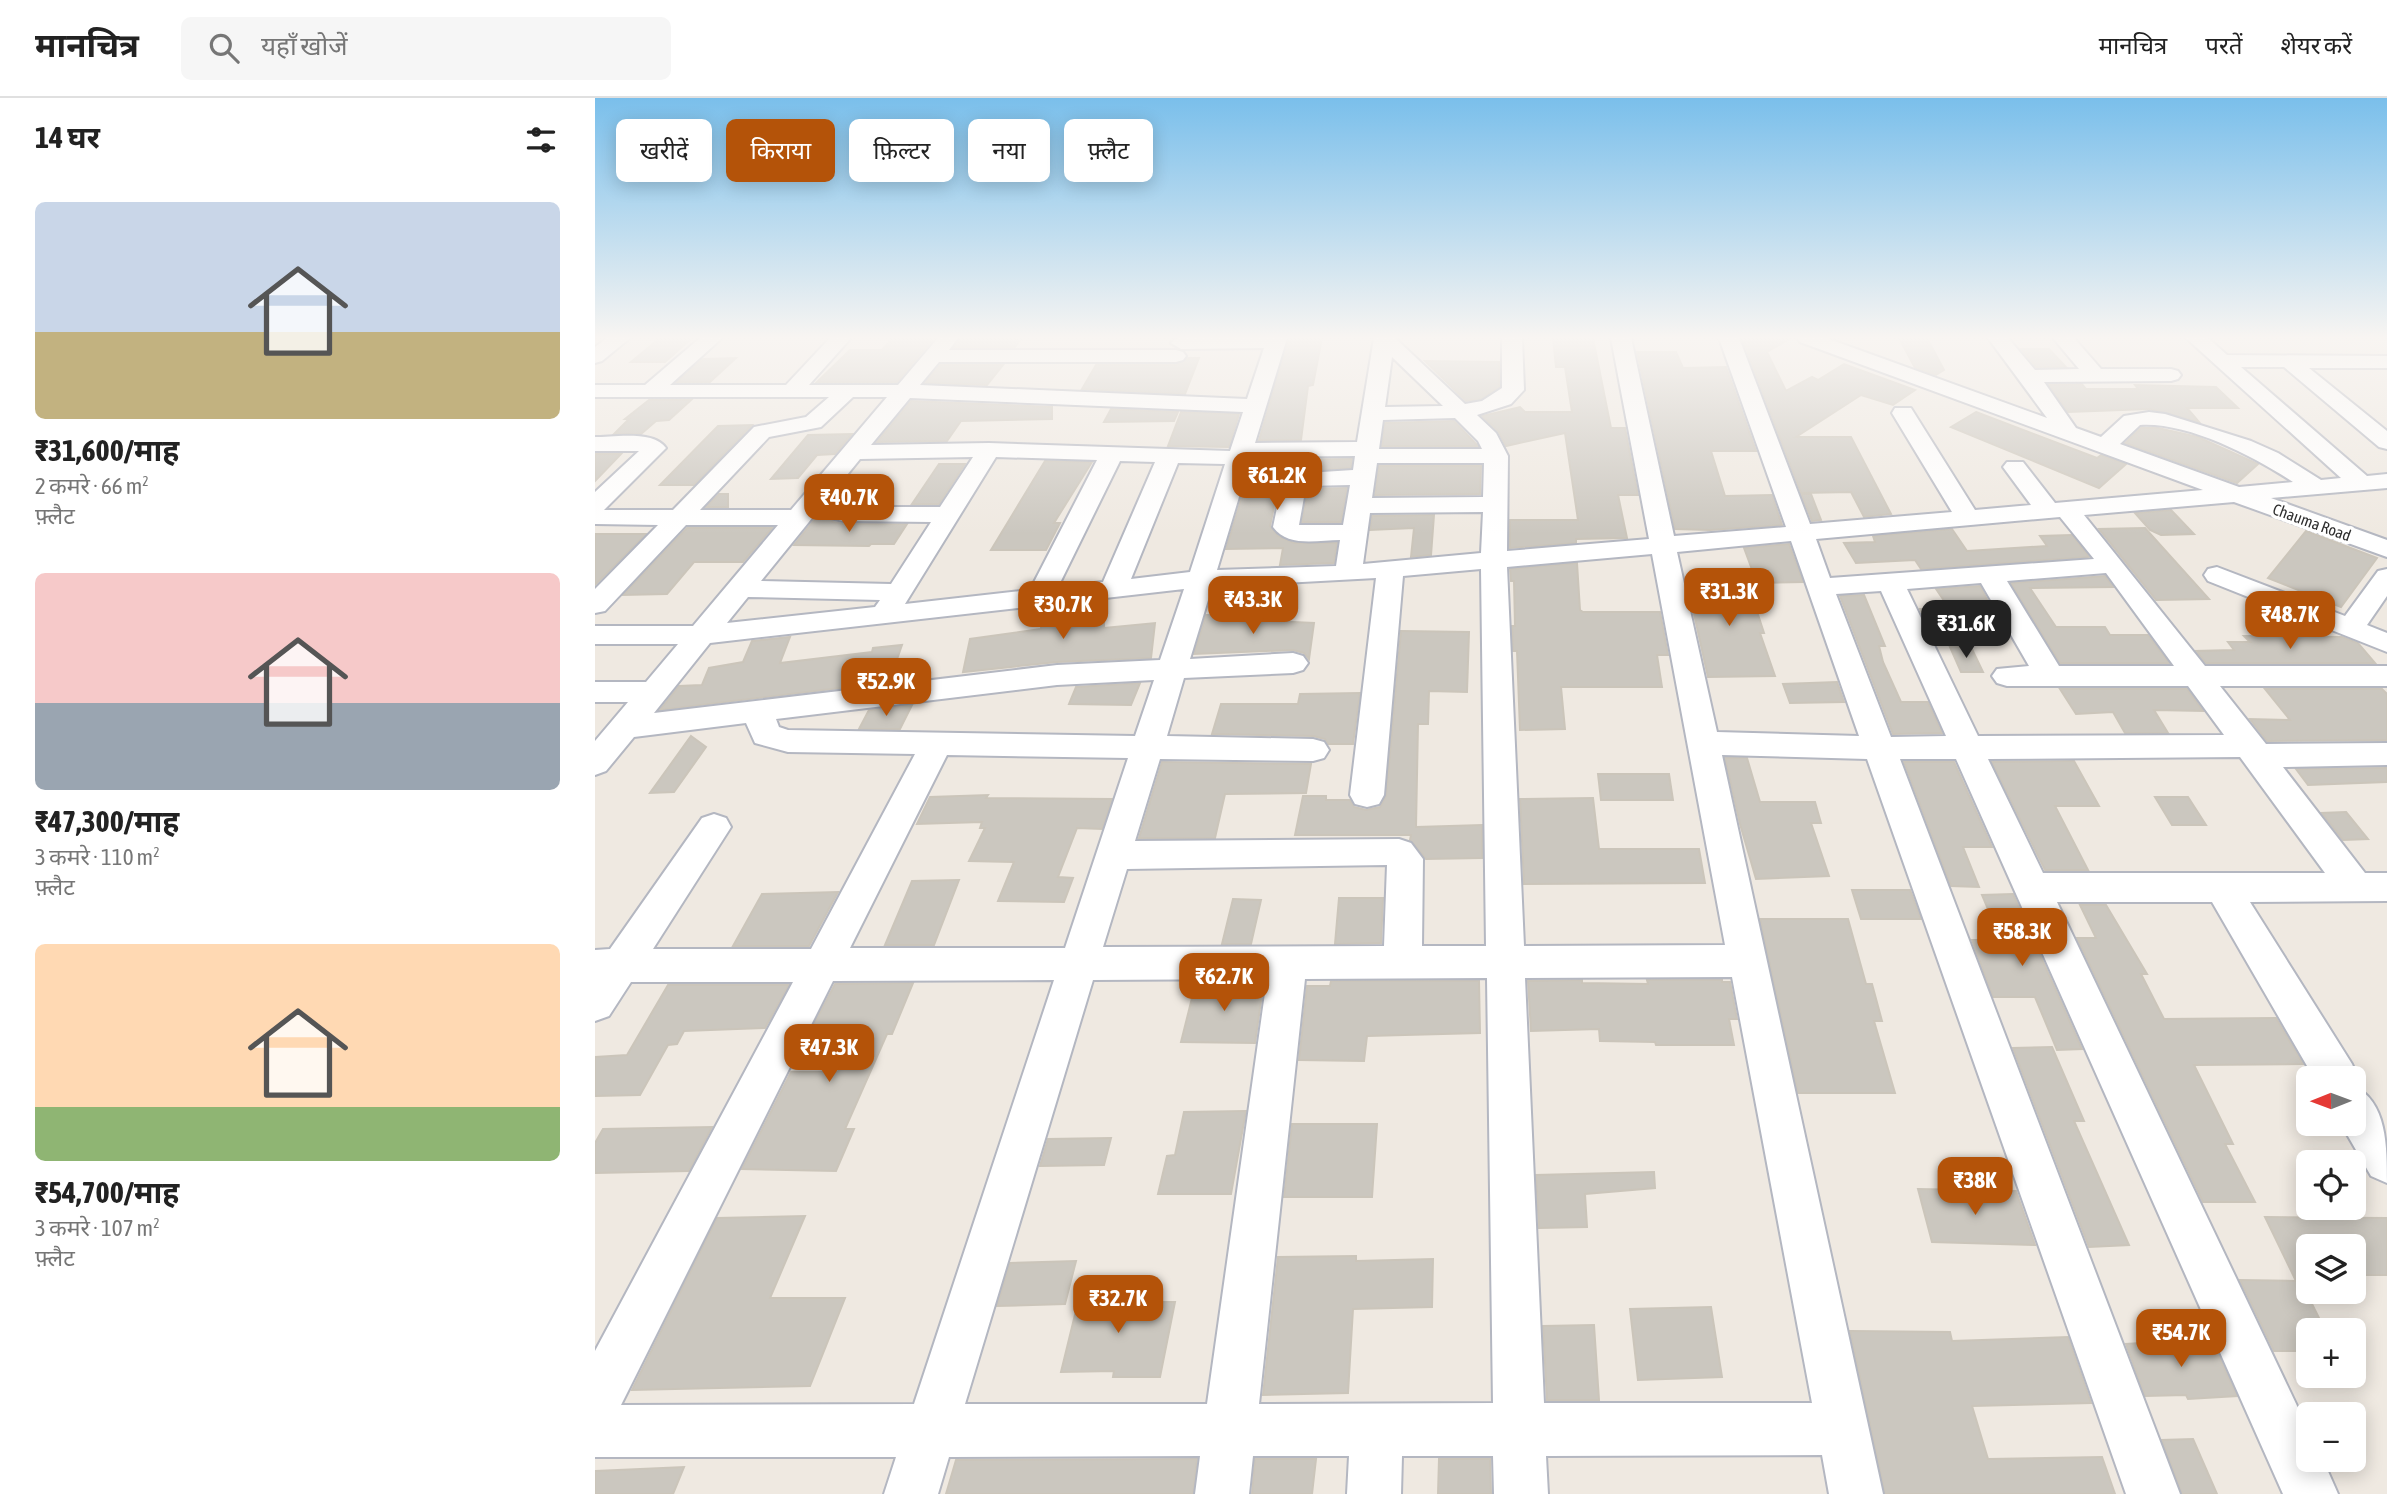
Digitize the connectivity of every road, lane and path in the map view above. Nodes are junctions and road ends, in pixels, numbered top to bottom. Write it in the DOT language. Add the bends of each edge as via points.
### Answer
graph roads {
  1 [pos="835,403"];
  2 [pos="894,403"];
  3 [pos="1240,403"];
  4 [pos="1375,403"];
  5 [pos="1449,403"];
  6 [pos="1495,403"];
  7 [pos="1634,403"];
  8 [pos="1753,403"];
  9 [pos="1986,403"];
  10 [pos="2048,403"];
  11 [pos="2270,403"];
  12 [pos="2340,403"];
  13 [pos="1255,406"];
  14 [pos="1458,412"];
  15 [pos="1374,413"];
  16 [pos="1903,413"];
  17 [pos="2068,433"];
  18 [pos="2387,442"];
  19 [pos="595,444"];
  20 [pos="2105,447"];
  21 [pos="989,450"];
  22 [pos="854,452"];
  23 [pos="1112,454"];
  24 [pos="1240,454"];
  25 [pos="1169,456"];
  26 [pos="1496,456"];
  27 [pos="1366,461"];
  28 [pos="2015,467"];
  29 [pos="2387,481"];
  30 [pos="2361,483"];
  31 [pos="2316,487"];
  32 [pos="604,488"];
  33 [pos="2236,495"];
  34 [pos="1495,504"];
  35 [pos="595,505"];
  36 [pos="1359,506"];
  37 [pos="2057,510"];
  38 [pos="843,514"];
  39 [pos="948,515"];
  40 [pos="595,517"];
  41 [pos="679,517"];
  42 [pos="799,518"];
  43 [pos="1968,518"];
  44 [pos="1355,532"];
  45 [pos="1800,533"];
  46 [pos="1662,545"];
  47 [pos="2387,549"];
  48 [pos="1494,560"];
  49 [pos="2113,565"];
  50 [pos="1390,569"];
  51 [pos="1348,573"];
  52 [pos="1990,575"];
  53 [pos="2217,575"];
  54 [pos="2387,577"];
  55 [pos="1202,579"];
  56 [pos="1891,583"];
  57 [pos="1820,587"];
  58 [pos="1114,588"];
  59 [pos="740,589"];
  60 [pos="1040,596"];
  61 [pos="892,602"];
  62 [pos="595,605"];
  63 [pos="2351,628"];
  64 [pos="595,635"];
  65 [pos="702,635"];
  66 [pos="2387,643"];
  67 [pos="1293,663"];
  68 [pos="1172,667"];
  69 [pos="2007,676"];
  70 [pos="2050,676"];
  71 [pos="2198,676"];
  72 [pos="2387,676"];
  73 [pos="595,692"];
  74 [pos="654,692"];
  75 [pos="757,711"];
  76 [pos="625,727"];
  77 [pos="937,743"];
  78 [pos="1703,743"];
  79 [pos="1146,748"];
  80 [pos="1879,748"];
  81 [pos="1967,748"];
  82 [pos="1313,750"];
  83 [pos="2254,751"];
  84 [pos="2387,754"];
  85 [pos="595,764"];
  86 [pos="1367,795"];
  87 [pos="713,827"];
  88 [pos="1113,855"];
  89 [pos="2222,887"];
  90 [pos="2031,888"];
  91 [pos="2371,888"];
  92 [pos="1748,961"];
  93 [pos="1403,962"];
  94 [pos="1506,962"];
  95 [pos="1288,963"];
  96 [pos="1078,964"];
  97 [pos="821,965"];
  98 [pos="608,966"];
  99 [pos="595,1004"];
  100 [pos="2330,1066"];
  101 [pos="2366,1126"];
  102 [pos="2387,1161"];
  103 [pos="595,1403"];
  104 [pos="1519,1429"];
  105 [pos="1842,1429"];
  106 [pos="931,1430"];
  107 [pos="1230,1430"];
  108 [pos="1377,1430"];
  109 [pos="595,1431"];
  110 [pos="911,1494"];
  111 [pos="1222,1494"];
  112 [pos="1374,1494"];
  113 [pos="1521,1494"];
  114 [pos="1856,1494"];
  115 [pos="2153,1494"];
  116 [pos="2311,1494"];
  1 -- 41 [label="street" via="813,422 762,432"];
  2 -- 22 [label="street"];
  3 -- 13 [label="street"];
  4 -- 15 [label="street"];
  5 -- 14 [label="street"];
  6 -- 14 [label="street"];
  7 -- 46 [label="street"];
  8 -- 45 [label="street"];
  9 -- 17 [label="street, Chauma Road"];
  10 -- 17 [label="street"];
  11 -- 30 [label="street"];
  12 -- 18 [label="street"];
  13 -- 24 [label="street"];
  14 -- 15 [label="street"];
  14 -- 26 [label="street" via="1488,438"];
  15 -- 27 [label="street"];
  16 -- 43 [label="street"];
  17 -- 20 [label="street, Chauma Road"];
  19 -- 32 [label="street" via="655,448"];
  20 -- 31 [label="street" via="2137,419 2164,420 2241,444"];
  20 -- 33 [label="street, Chauma Road"];
  21 -- 22 [label="street"];
  21 -- 23 [label="street"];
  21 -- 39 [label="street"];
  22 -- 42 [label="street"];
  23 -- 25 [label="street"];
  23 -- 60 [label="street"];
  24 -- 25 [label="street"];
  24 -- 27 [label="street"];
  24 -- 55 [label="street"];
  25 -- 58 [label="street"];
  26 -- 27 [label="street"];
  26 -- 34 [label="street"];
  27 -- 36 [label="street"];
  27 -- 44 [label="street" via="1299,479 1294,484 1286,527 1294,533"];
  28 -- 37 [label="street"];
  29 -- 30 [label="street"];
  30 -- 31 [label="street"];
  31 -- 33 [label="street"];
  32 -- 35 [label="street"];
  33 -- 37 [label="street"];
  33 -- 47 [label="street, Chauma Road"];
  34 -- 36 [label="street"];
  34 -- 48 [label="street"];
  36 -- 44 [label="street"];
  37 -- 43 [label="street"];
  37 -- 49 [label="street"];
  38 -- 39 [label="street"];
  39 -- 61 [label="street"];
  40 -- 41 [label="street"];
  41 -- 42 [label="street"];
  41 -- 62 [label="street"];
  42 -- 59 [label="street"];
  43 -- 45 [label="street"];
  44 -- 51 [label="street"];
  45 -- 46 [label="street"];
  45 -- 57 [label="street"];
  46 -- 48 [label="street"];
  46 -- 78 [label="street"];
  48 -- 50 [label="street"];
  48 -- 94 [label="street"];
  49 -- 52 [label="street"];
  49 -- 71 [label="street"];
  50 -- 51 [label="street"];
  50 -- 86 [label="street"];
  51 -- 55 [label="street"];
  52 -- 56 [label="street"];
  52 -- 70 [label="street"];
  53 -- 63 [label="street"];
  54 -- 63 [label="street"];
  55 -- 58 [label="street"];
  55 -- 68 [label="street"];
  56 -- 57 [label="street"];
  56 -- 81 [label="street"];
  57 -- 80 [label="street"];
  58 -- 60 [label="street"];
  59 -- 61 [label="street"];
  59 -- 65 [label="street"];
  60 -- 61 [label="street"];
  61 -- 65 [label="street"];
  63 -- 66 [label="street"];
  64 -- 65 [label="street"];
  65 -- 74 [label="street"];
  67 -- 68 [label="street"];
  68 -- 75 [label="street" via="1057,675"];
  68 -- 79 [label="street"];
  69 -- 70 [label="street"];
  70 -- 71 [label="street"];
  71 -- 72 [label="street"];
  71 -- 83 [label="street"];
  73 -- 74 [label="street"];
  74 -- 76 [label="street"];
  75 -- 76 [label="street"];
  75 -- 77 [label="street" via="766,735 788,741"];
  76 -- 85 [label="street"];
  77 -- 79 [label="street"];
  77 -- 97 [label="street"];
  78 -- 80 [label="street"];
  78 -- 92 [label="street"];
  79 -- 82 [label="street"];
  79 -- 88 [label="street"];
  80 -- 81 [label="street"];
  80 -- 115 [label="street"];
  81 -- 83 [label="street"];
  81 -- 90 [label="street"];
  83 -- 84 [label="street"];
  83 -- 91 [label="street"];
  87 -- 98 [label="street"];
  88 -- 93 [label="street" via="1399,852 1405,859"];
  88 -- 96 [label="street"];
  89 -- 90 [label="street"];
  89 -- 91 [label="street"];
  89 -- 100 [label="street"];
  90 -- 116 [label="street"];
  92 -- 94 [label="street"];
  92 -- 105 [label="street"];
  93 -- 94 [label="street"];
  93 -- 95 [label="street"];
  94 -- 104 [label="street"];
  95 -- 96 [label="street"];
  95 -- 107 [label="street"];
  96 -- 97 [label="street"];
  96 -- 106 [label="street"];
  97 -- 98 [label="street"];
  97 -- 103 [label="street"];
  98 -- 99 [label="street"];
  101 -- 102 [label="street"];
  104 -- 105 [label="street"];
  104 -- 108 [label="street"];
  104 -- 113 [label="street"];
  105 -- 114 [label="street"];
  106 -- 107 [label="street"];
  106 -- 109 [label="street"];
  106 -- 110 [label="street"];
  107 -- 108 [label="street"];
  107 -- 111 [label="street"];
  108 -- 112 [label="street"];
}
